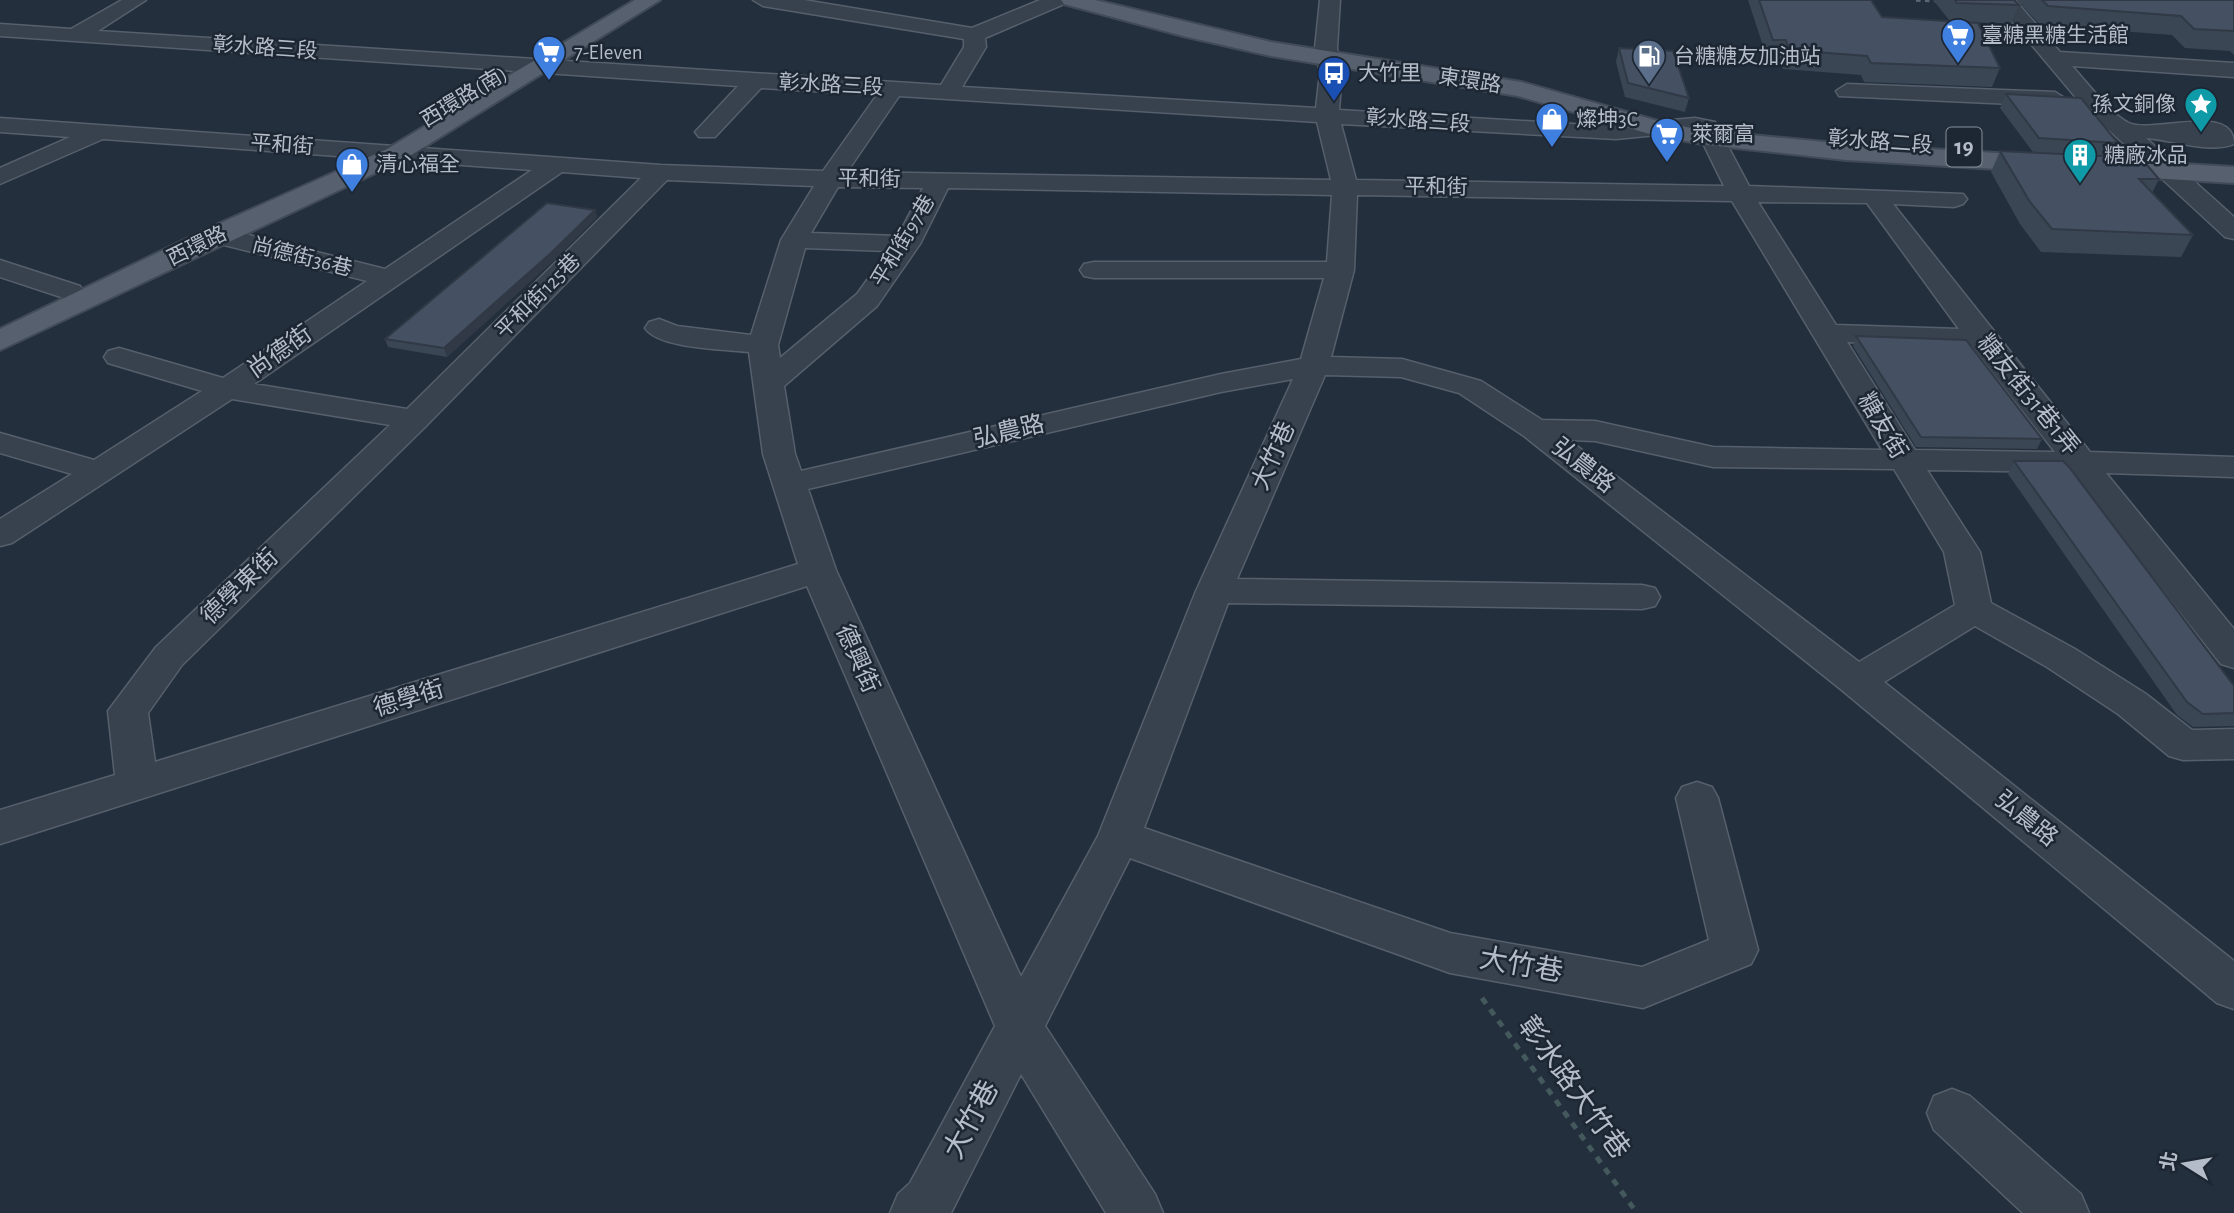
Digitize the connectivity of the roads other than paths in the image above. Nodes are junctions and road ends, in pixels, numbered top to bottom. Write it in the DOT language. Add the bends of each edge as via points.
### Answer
graph roads {
  1 [pos="136,0"];
  2 [pos="628,0"];
  3 [pos="650,0"];
  4 [pos="763,0"];
  5 [pos="1057,0"];
  6 [pos="1072,0"];
  7 [pos="1114,0"];
  8 [pos="1330,0"];
  9 [pos="2004,0"];
  10 [pos="0,30"];
  11 [pos="75,35"];
  12 [pos="974,35"];
  13 [pos="1327,54"];
  14 [pos="2055,58"];
  15 [pos="516,66"];
  16 [pos="541,67"];
  17 [pos="2234,69"];
  18 [pos="756,80"];
  19 [pos="893,88"];
  20 [pos="1846,91"];
  21 [pos="948,92"];
  22 [pos="2091,101"];
  23 [pos="1327,115"];
  24 [pos="0,125"];
  25 [pos="1662,130"];
  26 [pos="1705,130"];
  27 [pos="2121,130"];
  28 [pos="100,132"];
  29 [pos="707,132"];
  30 [pos="2174,133"];
  31 [pos="1846,152"];
  32 [pos="384,153"];
  33 [pos="558,164"];
  34 [pos="2158,165"];
  35 [pos="2234,165"];
  36 [pos="662,172"];
  37 [pos="2234,175"];
  38 [pos="0,177"];
  39 [pos="830,178"];
  40 [pos="940,180"];
  41 [pos="1345,186"];
  42 [pos="1739,192"];
  43 [pos="1874,196"];
  44 [pos="1954,199"];
  45 [pos="2234,231"];
  46 [pos="218,235"];
  47 [pos="794,240"];
  48 [pos="907,244"];
  49 [pos="0,268"];
  50 [pos="1094,270"];
  51 [pos="1340,270"];
  52 [pos="387,278"];
  53 [pos="70,292"];
  54 [pos="0,325"];
  55 [pos="659,328"];
  56 [pos="1826,333"];
  57 [pos="1981,338"];
  58 [pos="0,341"];
  59 [pos="762,345"];
  60 [pos="119,357"];
  61 [pos="1314,366"];
  62 [pos="769,383"];
  63 [pos="227,389"];
  64 [pos="414,420"];
  65 [pos="1535,429"];
  66 [pos="0,443"];
  67 [pos="1903,459"];
  68 [pos="2082,462"];
  69 [pos="2234,467"];
  70 [pos="98,471"];
  71 [pos="788,484"];
  72 [pos="0,535"];
  73 [pos="818,570"];
  74 [pos="1214,591"];
  75 [pos="1642,597"];
  76 [pos="1974,610"];
  77 [pos="2234,655"];
  78 [pos="1857,681"];
  79 [pos="2234,744"];
  80 [pos="137,784"];
  81 [pos="1697,798"];
  82 [pos="0,827"];
  83 [pos="1119,837"];
  84 [pos="2234,989"];
  85 [pos="1020,1028"];
  86 [pos="1952,1113"];
  87 [pos="917,1213"];
  88 [pos="1136,1213"];
  89 [pos="2062,1213"];
  1 -- 11 [label="street"];
  2 -- 15 [label="main road, 西環路(南)"];
  3 -- 16 [label="main road, 西環路(南)"];
  4 -- 12 [label="street"];
  5 -- 12 [label="street"];
  6 -- 13 [label="main road, 東環路 / 19" via="1183,30"];
  7 -- 13 [label="main road, 東環路 / 19"];
  8 -- 13 [label="street, 大竹巷"];
  9 -- 14 [label="street"];
  10 -- 11 [label="street, 彰水路三段"];
  11 -- 15 [label="street, 彰水路三段"];
  12 -- 21 [label="street" via="975,47"];
  13 -- 23 [label="street, 大竹巷" via="1331,73"];
  13 -- 25 [label="main road, 東環路 / 19" via="1521,89"];
  13 -- 26 [label="main road, 東環路 / 19" via="1526,81"];
  14 -- 17 [label="street"];
  14 -- 22 [label="street"];
  15 -- 16 [label="street, 彰水路三段"];
  15 -- 32 [label="main road, 西環路(南)"];
  16 -- 18 [label="street, 彰水路三段"];
  16 -- 32 [label="main road, 西環路(南)"];
  18 -- 19 [label="street, 彰水路三段"];
  18 -- 29 [label="street"];
  19 -- 21 [label="street, 彰水路三段"];
  19 -- 39 [label="street, 德興街"];
  20 -- 22 [label="street"];
  21 -- 23 [label="street, 彰水路三段"];
  22 -- 27 [label="street"];
  23 -- 25 [label="street, 彰水路三段" via="1574,131"];
  23 -- 41 [label="street, 大竹巷"];
  24 -- 28 [label="street, 平和街"];
  25 -- 26 [label="main road, 彰水路三段 / 19"];
  26 -- 31 [label="main road, 彰水路三段 / 19"];
  26 -- 34 [label="main road, 彰水路二段 / 19"];
  26 -- 42 [label="street, 糖友街"];
  27 -- 30 [label="street"];
  27 -- 34 [label="street"];
  28 -- 32 [label="street, 平和街"];
  28 -- 38 [label="street"];
  31 -- 34 [label="main road, 彰水路二段 / 19"];
  32 -- 33 [label="street, 平和街"];
  32 -- 46 [label="main road, 西環路"];
  32 -- 53 [label="main road, 西環路"];
  33 -- 36 [label="street, 平和街"];
  33 -- 52 [label="street, 尚德街"];
  34 -- 35 [label="main road, 彰水路二段 / 19"];
  34 -- 37 [label="main road, 彰水路二段 / 19"];
  34 -- 45 [label="street"];
  36 -- 39 [label="street, 平和街"];
  36 -- 64 [label="street, 平和街125巷"];
  39 -- 40 [label="street, 平和街"];
  39 -- 47 [label="street, 德興街"];
  40 -- 41 [label="street, 平和街"];
  40 -- 48 [label="street, 平和街97巷"];
  41 -- 42 [label="street, 平和街"];
  41 -- 51 [label="street, 大竹巷"];
  42 -- 43 [label="street, 平和街"];
  42 -- 56 [label="street, 糖友街"];
  43 -- 44 [label="street"];
  43 -- 57 [label="street, 糖友街31巷1弄"];
  46 -- 52 [label="street, 尚德街36巷"];
  46 -- 58 [label="main road, 西環路"];
  47 -- 48 [label="street"];
  47 -- 59 [label="street, 德興街"];
  48 -- 62 [label="street, 平和街97巷" via="867,300"];
  49 -- 53 [label="street"];
  50 -- 51 [label="street"];
  51 -- 61 [label="street, 大竹巷"];
  52 -- 63 [label="street, 尚德街"];
  53 -- 54 [label="main road, 西環路"];
  55 -- 59 [label="street" via="670,334"];
  56 -- 57 [label="street"];
  56 -- 67 [label="street, 糖友街"];
  57 -- 68 [label="street, 糖友街31巷1弄"];
  59 -- 62 [label="street, 德興街"];
  60 -- 63 [label="street"];
  61 -- 65 [label="street, 弘農路" via="1402,368 1470,387"];
  61 -- 71 [label="street, 弘農路" via="1221,383"];
  61 -- 74 [label="street, 大竹巷"];
  62 -- 71 [label="street, 德興街"];
  63 -- 64 [label="street"];
  63 -- 70 [label="street, 尚德街"];
  64 -- 80 [label="street, 德學東街" via="169,656 128,711"];
  65 -- 67 [label="street" via="1595,431 1713,457"];
  65 -- 78 [label="street, 弘農路"];
  66 -- 70 [label="street"];
  67 -- 68 [label="street"];
  67 -- 76 [label="street, 糖友街" via="1962,552"];
  68 -- 69 [label="street"];
  68 -- 77 [label="street, 糖友街31巷1弄"];
  70 -- 72 [label="street, 尚德街"];
  71 -- 73 [label="street, 德興街"];
  73 -- 80 [label="street, 德學街"];
  73 -- 85 [label="street, 德興街"];
  74 -- 75 [label="street"];
  74 -- 83 [label="street, 大竹巷"];
  76 -- 78 [label="street"];
  76 -- 79 [label="street" via="2132,704 2183,745"];
  78 -- 84 [label="street, 弘農路"];
  80 -- 82 [label="street, 德學街"];
  81 -- 83 [label="street, 大竹巷" via="1735,950 1643,988 1450,953"];
  83 -- 85 [label="street, 大竹巷"];
  85 -- 87 [label="street, 大竹巷" via="929,1201"];
  85 -- 88 [label="street, 德興街"];
  86 -- 89 [label="street"];
}
